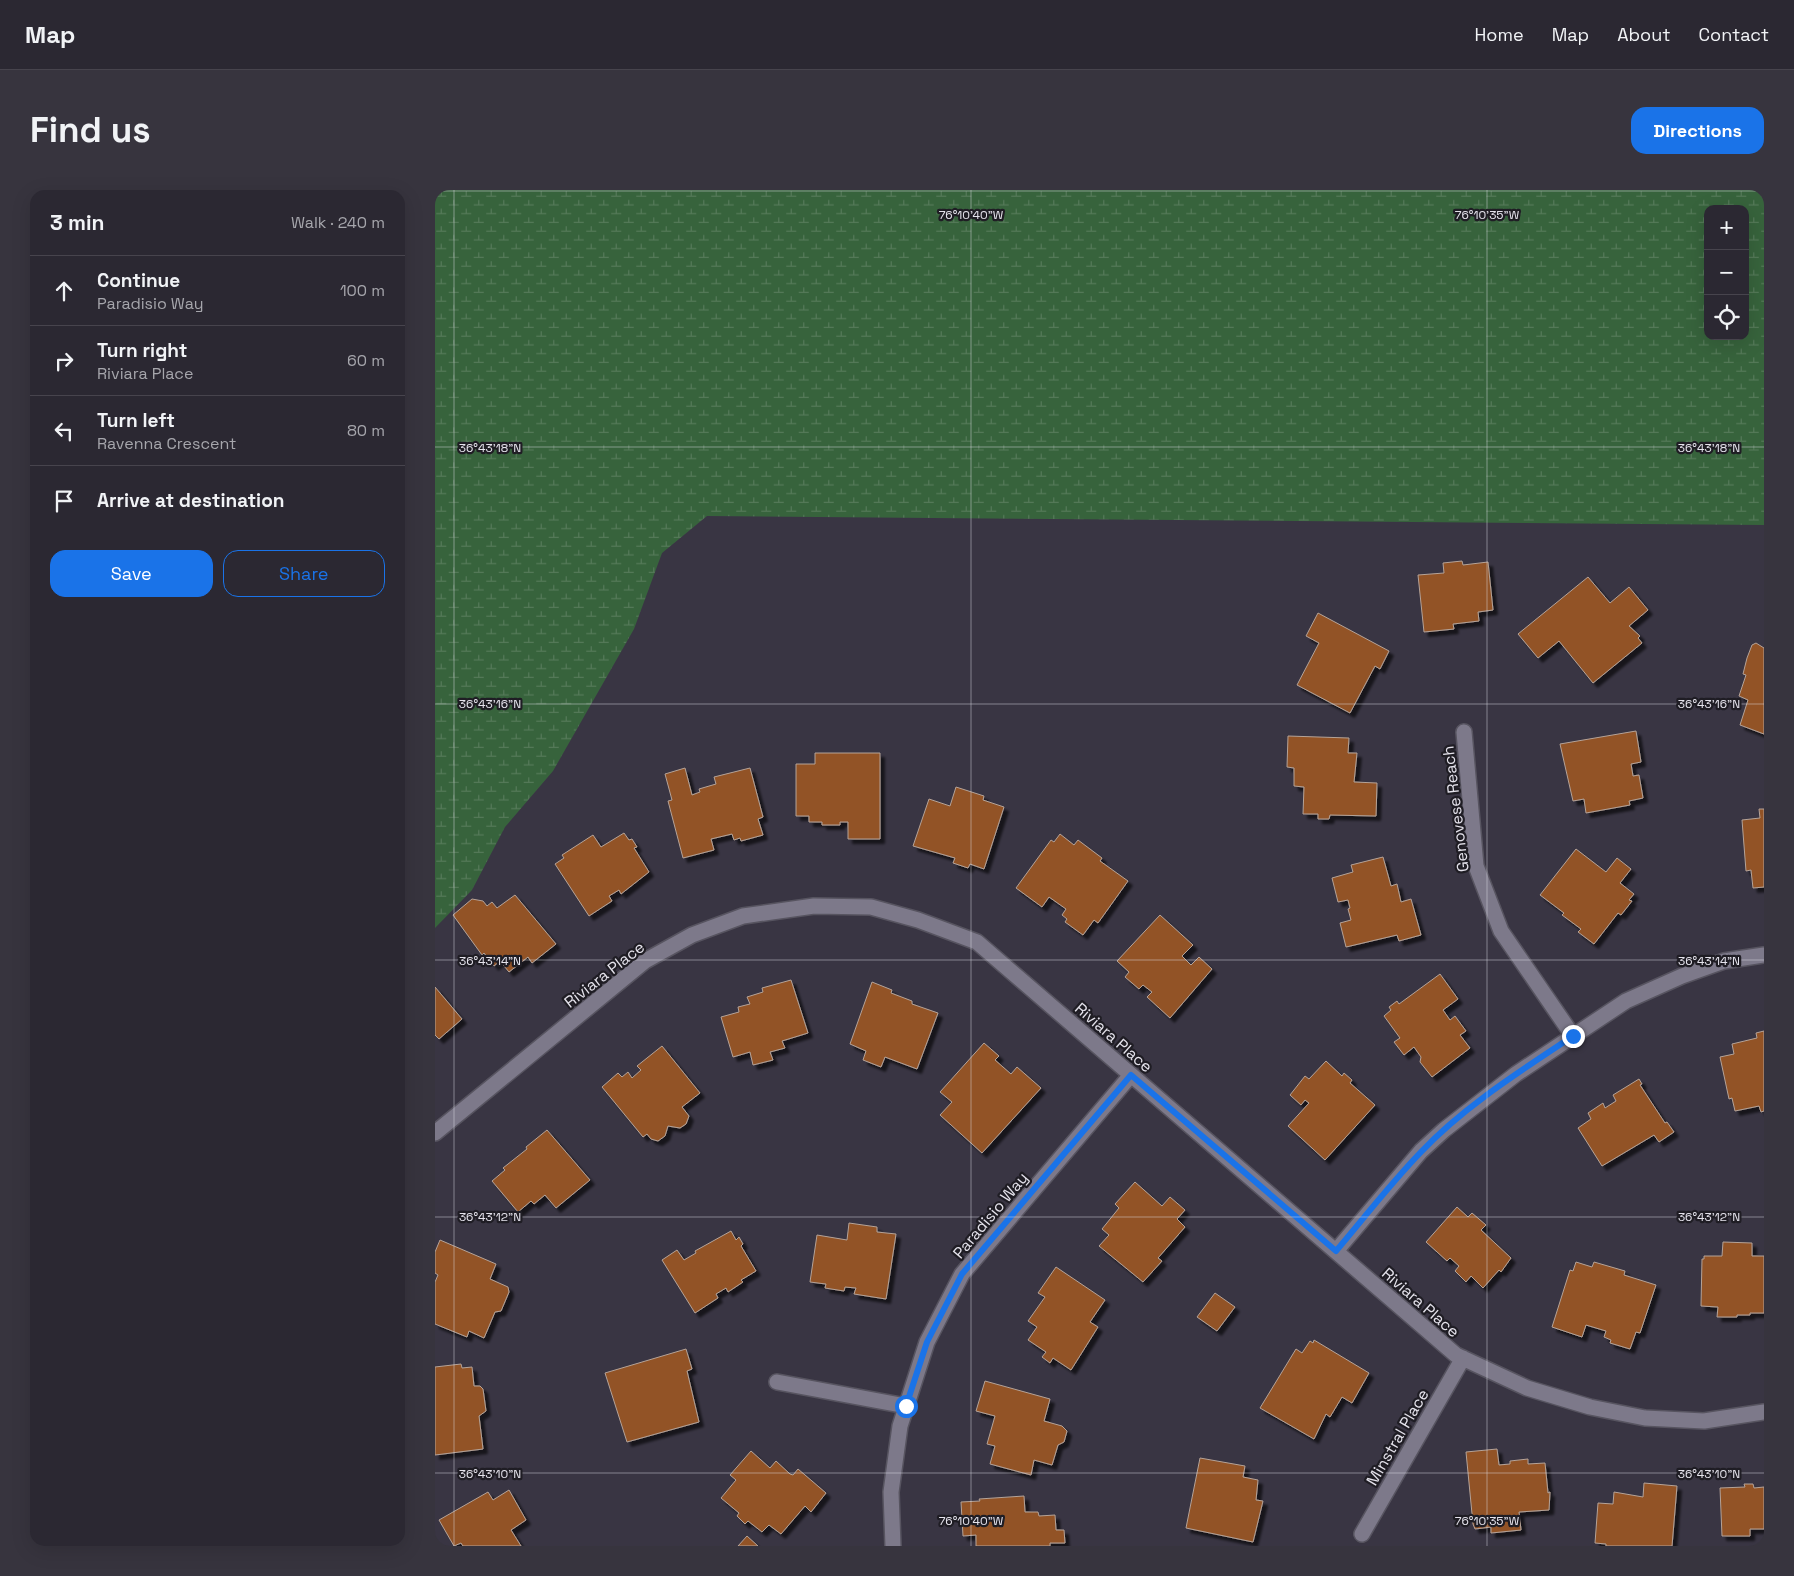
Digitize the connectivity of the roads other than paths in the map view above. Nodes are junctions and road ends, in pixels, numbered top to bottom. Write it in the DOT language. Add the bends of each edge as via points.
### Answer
graph roads {
  1 [pos="1464,732"];
  2 [pos="1764,955"];
  3 [pos="1573,1036"];
  4 [pos="1131,1075"];
  5 [pos="435,1133"];
  6 [pos="1336,1251"];
  7 [pos="1463,1358"];
  8 [pos="777,1382"];
  9 [pos="906,1406"];
  10 [pos="1764,1412"];
  11 [pos="1362,1534"];
  12 [pos="893,1546"];
  1 -- 3 [label="street, Genovese Reach" via="1476,866 1501,931"];
  2 -- 3 [label="street" via="1724,961 1683,976 1626,1001"];
  3 -- 6 [label="street" via="1516,1074 1444,1130 1421,1151"];
  4 -- 5 [label="street, Riviara Place" via="977,942 918,920 871,908 813,906 743,916 692,935 645,961"];
  4 -- 6 [label="street, Riviara Place"];
  4 -- 9 [label="street, Paradisio Way" via="962,1274 927,1342"];
  6 -- 7 [label="street, Riviara Place" via="1456,1356"];
  7 -- 10 [label="street, Riviara Place" via="1527,1388 1590,1407 1645,1418 1704,1421"];
  7 -- 11 [label="street, Minstral Place"];
  8 -- 9 [label="street"];
  9 -- 12 [label="street, Paradisio Way" via="891,1492"];
}
